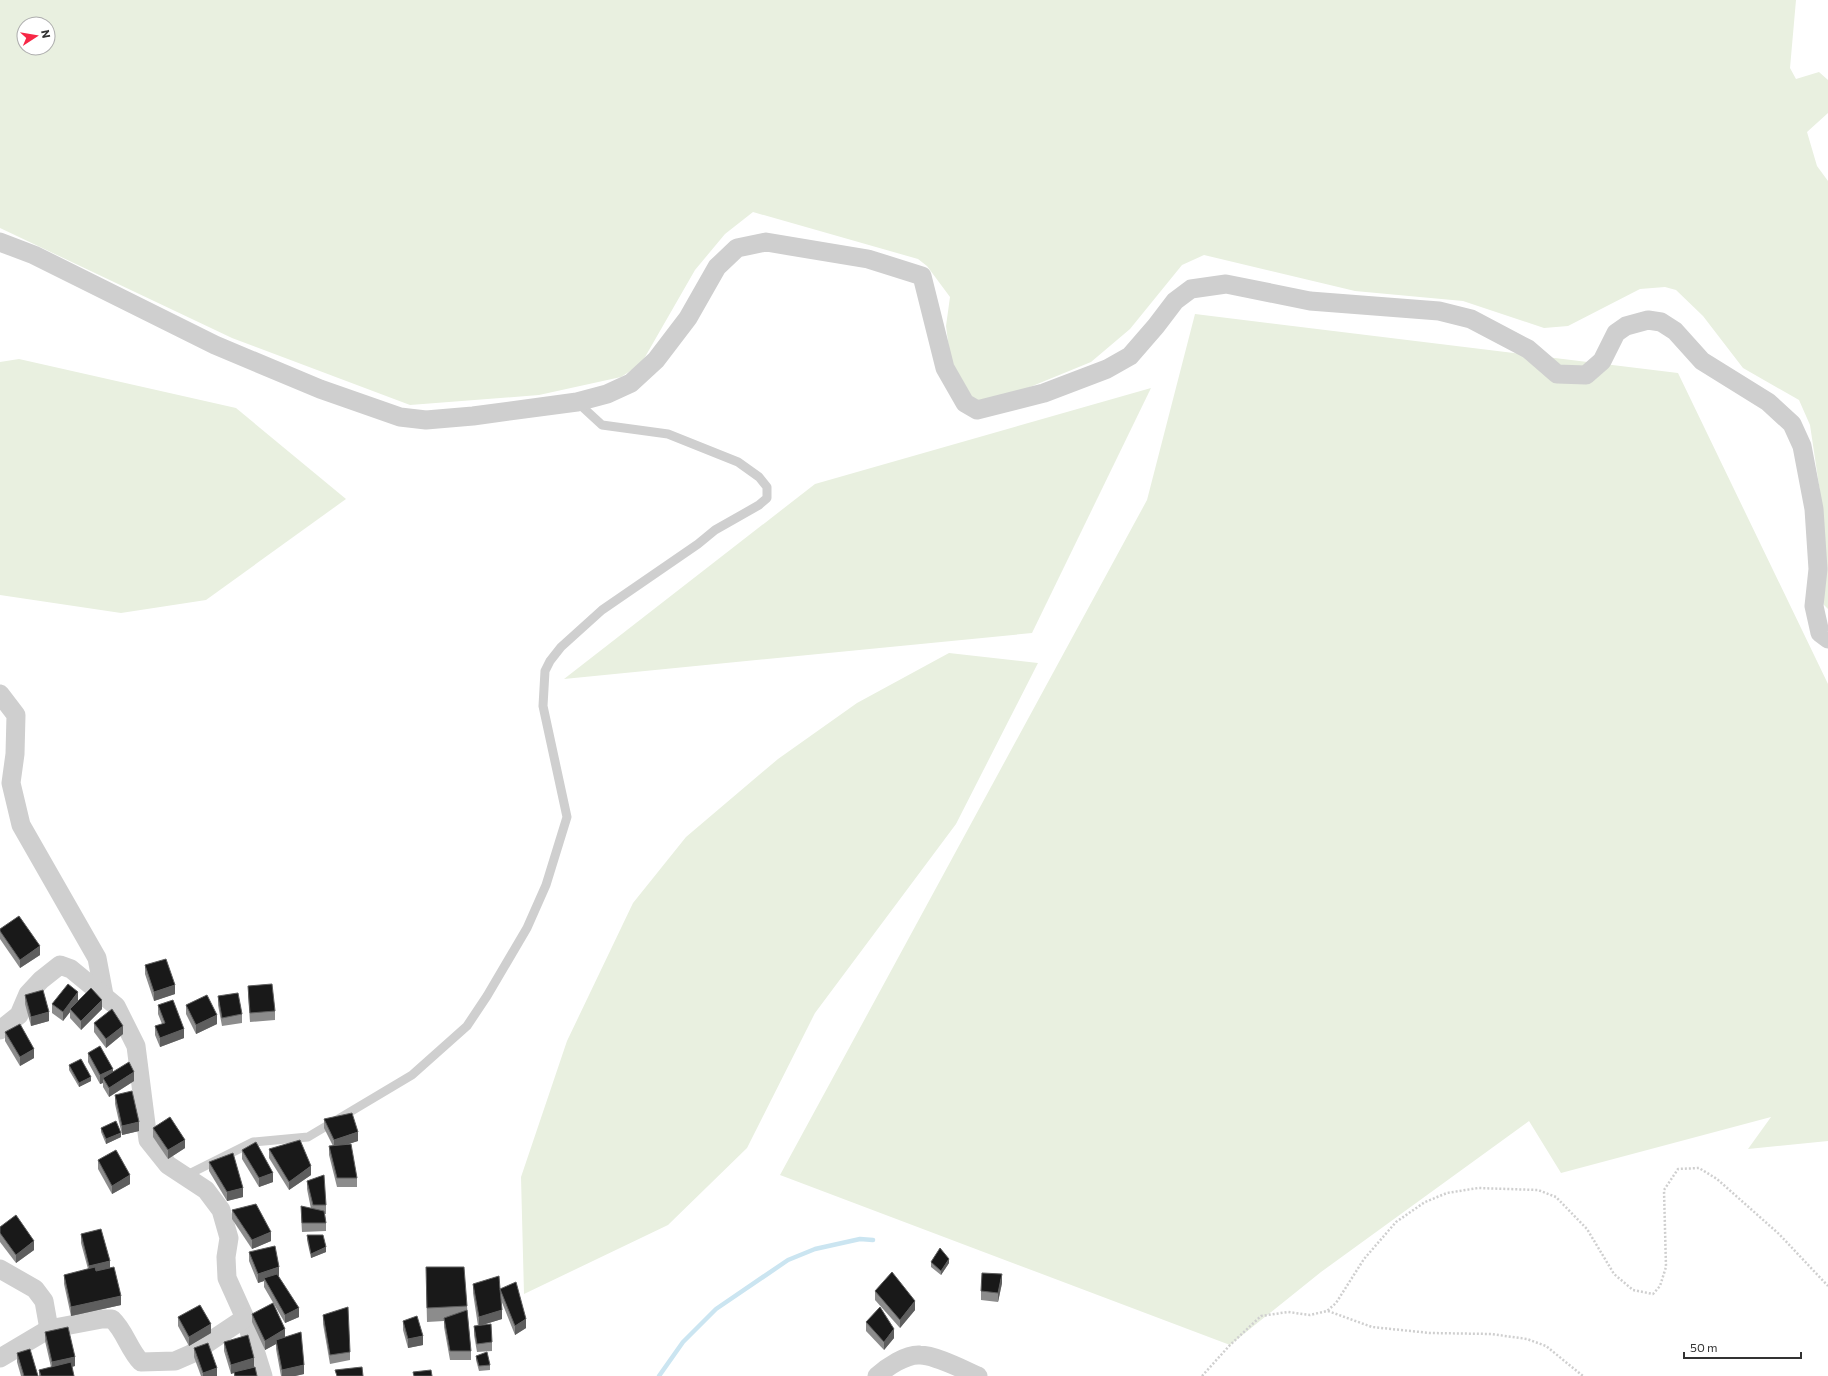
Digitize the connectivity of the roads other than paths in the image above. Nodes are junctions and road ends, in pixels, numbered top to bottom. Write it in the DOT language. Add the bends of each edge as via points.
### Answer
graph roads {
  1 [pos="0,242"];
  2 [pos="577,402"];
  3 [pos="1828,639"];
  4 [pos="0,694"];
  5 [pos="104,995"];
  6 [pos="0,1030"];
  7 [pos="185,1176"];
  8 [pos="0,1268"];
  9 [pos="245,1318"];
  10 [pos="50,1329"];
  11 [pos="0,1358"];
  12 [pos="263,1376"];
  13 [pos="877,1376"];
  14 [pos="978,1376"];
  1 -- 2 [label="street" via="34,255 215,345 320,389 400,417 426,420"];
  2 -- 3 [label="street" via="607,394 631,383 656,360 688,318 717,268 737,248 766,242 868,259 922,276 945,368 966,403 977,410 1044,393 1107,369 1130,356 1175,302 1191,289 1226,284 1310,301 1439,311 1471,319 1528,349 1557,374 1586,375 1602,361 1616,333 1626,326 1648,320 1661,322 1675,331 1702,361 1768,402 1792,424 1802,446 1814,508 1818,569 1814,606 1820,632"];
  2 -- 7 [label="lane" via="602,425 668,434 738,462 760,477 767,487 767,498 715,530 602,610 561,647 550,661 545,671 543,706 567,817 546,885 527,928 467,1026 412,1075 308,1137 253,1142"];
  4 -- 5 [label="street" via="16,715 11,783 21,825 97,958"];
  5 -- 6 [label="street" via="71,969 60,965 32,989 19,1015"];
  5 -- 7 [label="street" via="116,1006 136,1046 148,1140 168,1166"];
  7 -- 9 [label="street" via="206,1190 221,1210 229,1238 226,1257 227,1278"];
  8 -- 10 [label="street" via="35,1289 44,1301"];
  9 -- 10 [label="street" via="191,1354 175,1361 141,1362 112,1319"];
  9 -- 12 [label="street"];
  10 -- 11 [label="street"];
  13 -- 14 [label="street" via="892,1363 920,1354"];
}
